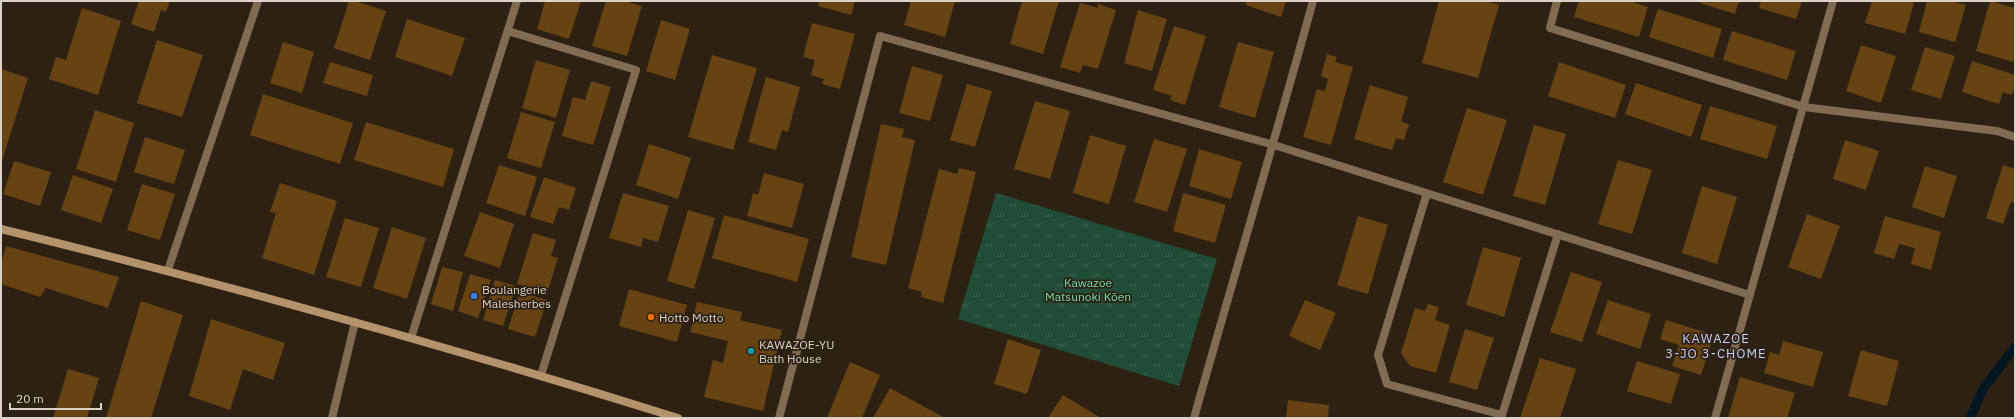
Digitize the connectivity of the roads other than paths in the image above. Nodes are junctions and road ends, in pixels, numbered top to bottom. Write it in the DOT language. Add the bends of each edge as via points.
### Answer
graph roads {
  1 [pos="258,1"];
  2 [pos="517,1"];
  3 [pos="1313,1"];
  4 [pos="1558,1"];
  5 [pos="1834,1"];
  6 [pos="508,31"];
  7 [pos="1804,107"];
  8 [pos="2015,137"];
  9 [pos="1274,145"];
  10 [pos="1427,193"];
  11 [pos="1,228"];
  12 [pos="1558,234"];
  13 [pos="168,270"];
  14 [pos="1750,295"];
  15 [pos="355,322"];
  16 [pos="411,338"];
  17 [pos="541,375"];
  18 [pos="332,418"];
  19 [pos="678,418"];
  20 [pos="779,418"];
  21 [pos="1194,418"];
  22 [pos="1715,418"];
  1 -- 13 [label="street"];
  2 -- 6 [label="street"];
  3 -- 9 [label="street"];
  4 -- 7 [label="street" via="1550,28"];
  5 -- 7 [label="street"];
  6 -- 16 [label="street"];
  6 -- 17 [label="street" via="636,70"];
  7 -- 8 [label="street" via="1997,132"];
  7 -- 14 [label="street"];
  9 -- 10 [label="street"];
  9 -- 20 [label="street" via="880,36"];
  9 -- 21 [label="street" via="1242,247"];
  10 -- 12 [label="street"];
  10 -- 12 [label="street" via="1378,355 1387,384 1502,415"];
  11 -- 13 [label="street"];
  12 -- 14 [label="street"];
  13 -- 15 [label="street"];
  14 -- 22 [label="street"];
  15 -- 16 [label="street"];
  15 -- 18 [label="street"];
  16 -- 17 [label="street"];
  17 -- 19 [label="street"];
}
